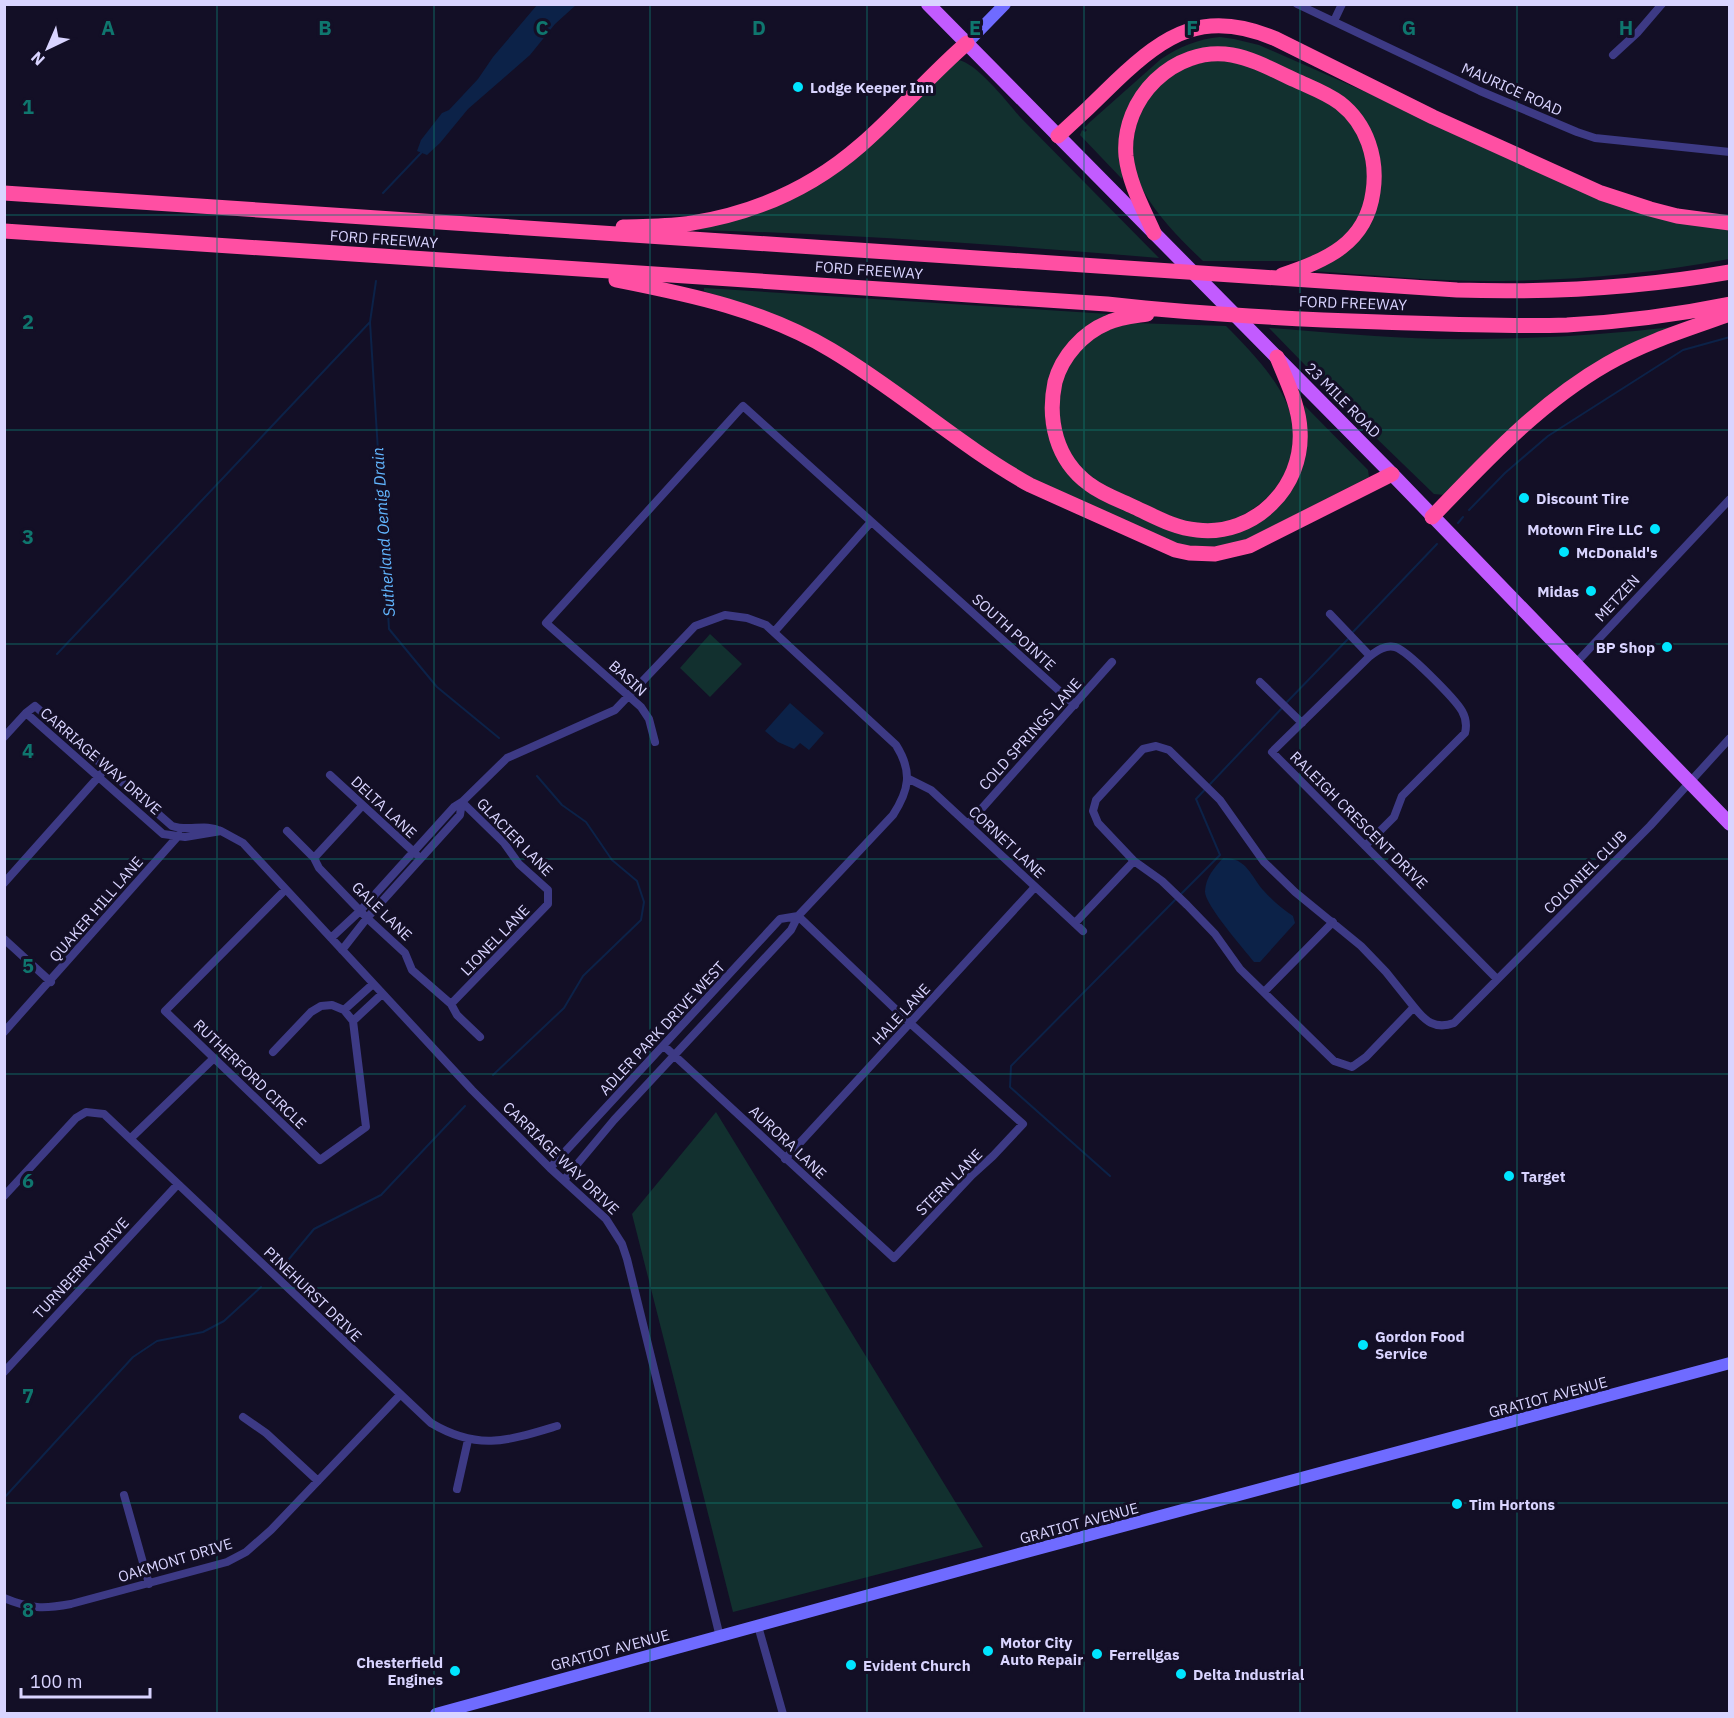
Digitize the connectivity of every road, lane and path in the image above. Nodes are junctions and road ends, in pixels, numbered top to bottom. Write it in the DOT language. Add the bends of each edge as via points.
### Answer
graph roads {
  1 [pos="928,4"];
  2 [pos="1005,4"];
  3 [pos="1297,4"];
  4 [pos="1341,4"];
  5 [pos="1662,4"];
  6 [pos="1334,21"];
  7 [pos="967,43"];
  8 [pos="1613,55"];
  9 [pos="1058,136"];
  10 [pos="1730,152"];
  11 [pos="4,194"];
  12 [pos="1730,223"];
  13 [pos="540,230"];
  14 [pos="4,231"];
  15 [pos="1154,232"];
  16 [pos="551,268"];
  17 [pos="1730,272"];
  18 [pos="1274,278"];
  19 [pos="1730,304"];
  20 [pos="1165,310"];
  21 [pos="1730,315"];
  22 [pos="1277,357"];
  23 [pos="1392,474"];
  24 [pos="1730,499"];
  25 [pos="1432,517"];
  26 [pos="871,522"];
  27 [pos="1330,614"];
  28 [pos="774,632"];
  29 [pos="1370,656"];
  30 [pos="1112,662"];
  31 [pos="1575,664"];
  32 [pos="1260,682"];
  33 [pos="628,696"];
  34 [pos="1075,705"];
  35 [pos="26,713"];
  36 [pos="1302,723"];
  37 [pos="4,736"];
  38 [pos="1730,738"];
  39 [pos="656,742"];
  40 [pos="105,769"];
  41 [pos="330,775"];
  42 [pos="99,776"];
  43 [pos="909,779"];
  44 [pos="1689,782"];
  45 [pos="462,802"];
  46 [pos="362,806"];
  47 [pos="968,824"];
  48 [pos="1730,824"];
  49 [pos="286,831"];
  50 [pos="179,833"];
  51 [pos="1365,846"];
  52 [pos="413,851"];
  53 [pos="314,858"];
  54 [pos="420,858"];
  55 [pos="1134,861"];
  56 [pos="4,884"];
  57 [pos="1035,886"];
  58 [pos="285,890"];
  59 [pos="548,890"];
  60 [pos="363,914"];
  61 [pos="798,916"];
  62 [pos="1333,922"];
  63 [pos="1075,923"];
  64 [pos="1083,931"];
  65 [pos="331,938"];
  66 [pos="4,939"];
  67 [pos="342,950"];
  68 [pos="1497,979"];
  69 [pos="51,982"];
  70 [pos="373,984"];
  71 [pos="1264,992"];
  72 [pos="382,994"];
  73 [pos="451,1004"];
  74 [pos="1414,1007"];
  75 [pos="344,1010"];
  76 [pos="353,1020"];
  77 [pos="911,1023"];
  78 [pos="4,1032"];
  79 [pos="480,1037"];
  80 [pos="664,1046"];
  81 [pos="273,1052"];
  82 [pos="673,1055"];
  83 [pos="214,1058"];
  84 [pos="131,1138"];
  85 [pos="785,1158"];
  86 [pos="550,1168"];
  87 [pos="564,1180"];
  88 [pos="178,1184"];
  89 [pos="4,1196"];
  90 [pos="894,1258"];
  91 [pos="1730,1363"];
  92 [pos="4,1372"];
  93 [pos="400,1395"];
  94 [pos="243,1417"];
  95 [pos="557,1426"];
  96 [pos="468,1440"];
  97 [pos="318,1481"];
  98 [pos="457,1489"];
  99 [pos="124,1495"];
  100 [pos="149,1584"];
  101 [pos="4,1598"];
  102 [pos="758,1626"];
  103 [pos="720,1637"];
  104 [pos="436,1713"];
  105 [pos="783,1713"];
  1 -- 7 [label="main road, 23 MILE ROAD"];
  2 -- 7 [label="main road"];
  3 -- 6 [label="street, MAURICE ROAD"];
  4 -- 6 [label="street"];
  5 -- 8 [label="street"];
  6 -- 10 [label="street, MAURICE ROAD" via="1480,91 1595,138"];
  7 -- 9 [label="main road, 23 MILE ROAD"];
  7 -- 13 [label="highway" via="848,156 810,183 773,201 690,224"];
  9 -- 12 [label="highway" via="1159,44 1190,30 1229,26 1276,39 1433,117 1602,193 1677,216"];
  9 -- 15 [label="main road, 23 MILE ROAD"];
  11 -- 13 [label="highway, FORD FREEWAY"];
  13 -- 18 [label="highway, FORD FREEWAY"];
  14 -- 16 [label="highway, FORD FREEWAY"];
  15 -- 18 [label="highway" via="1126,157 1131,115 1140,98 1165,72 1190,59 1218,54 1259,63 1326,94 1350,112 1365,134 1375,170 1370,206 1347,243 1327,258"];
  15 -- 22 [label="main road, 23 MILE ROAD"];
  16 -- 20 [label="highway, FORD FREEWAY"];
  16 -- 23 [label="highway" via="689,294 772,321 831,351 1011,474 1190,554 1215,554 1249,546"];
  17 -- 18 [label="highway, FORD FREEWAY" via="1642,285 1515,292"];
  19 -- 20 [label="highway, FORD FREEWAY" via="1608,322 1523,325 1313,320"];
  20 -- 22 [label="highway" via="1107,323 1091,332 1067,357 1056,378 1051,403 1054,430 1063,455 1088,484 1175,526 1212,531 1239,526 1271,506 1287,485 1298,460 1300,429"];
  21 -- 25 [label="highway" via="1639,348 1572,386 1508,439"];
  22 -- 23 [label="main road, 23 MILE ROAD"];
  23 -- 25 [label="main road, 23 MILE ROAD"];
  24 -- 31 [label="street, METZEN"];
  25 -- 31 [label="main road, 23 MILE ROAD"];
  26 -- 28 [label="street"];
  26 -- 33 [label="street, BASIN" via="743,406 546,623"];
  26 -- 34 [label="street, SOUTH POINTE"];
  27 -- 29 [label="street"];
  28 -- 33 [label="street" via="747,618 725,615 695,626"];
  28 -- 43 [label="street" via="896,745"];
  29 -- 36 [label="street, RALEIGH CRESCENT DRIVE"];
  29 -- 51 [label="street" via="1387,646 1407,653 1460,707 1467,726 1465,733 1402,796 1394,817"];
  30 -- 34 [label="street, COLD SPRINGS LANE"];
  31 -- 44 [label="main road, 23 MILE ROAD"];
  32 -- 36 [label="street"];
  33 -- 39 [label="street, BASIN" via="649,719"];
  33 -- 45 [label="street" via="615,710 507,759"];
  34 -- 47 [label="street, COLD SPRINGS LANE"];
  35 -- 37 [label="street"];
  35 -- 40 [label="street, CARRIAGE WAY DRIVE" via="34,706"];
  35 -- 42 [label="street, CARRIAGE WAY DRIVE"];
  36 -- 51 [label="street, RALEIGH CRESCENT DRIVE" via="1272,752"];
  38 -- 44 [label="street, COLONIEL CLUB"];
  40 -- 42 [label="street"];
  40 -- 50 [label="street, CARRIAGE WAY DRIVE"];
  41 -- 46 [label="street, DELTA LANE"];
  42 -- 50 [label="street, CARRIAGE WAY DRIVE" via="164,834"];
  42 -- 56 [label="street"];
  43 -- 47 [label="street, CORNET LANE" via="931,790"];
  43 -- 61 [label="street, ADLER PARK DRIVE WEST" via="902,801 892,815"];
  44 -- 48 [label="main road, 23 MILE ROAD"];
  44 -- 68 [label="street, COLONIEL CLUB"];
  45 -- 52 [label="street"];
  45 -- 54 [label="street" via="460,815"];
  45 -- 59 [label="street, GLACIER LANE"];
  46 -- 52 [label="street, DELTA LANE"];
  46 -- 53 [label="street"];
  47 -- 57 [label="street, CORNET LANE"];
  49 -- 53 [label="street, GALE LANE"];
  50 -- 58 [label="street, CARRIAGE WAY DRIVE" via="208,835 221,831 243,843"];
  50 -- 69 [label="street, QUAKER HILL LANE"];
  51 -- 68 [label="street, RALEIGH CRESCENT DRIVE"];
  52 -- 54 [label="street, DELTA LANE"];
  52 -- 60 [label="street"];
  53 -- 60 [label="street, GALE LANE"];
  54 -- 60 [label="street"];
  55 -- 62 [label="street, COLONIEL CLUB" via="1098,823 1093,811 1096,800 1143,749 1156,746 1169,750 1220,800 1264,862"];
  55 -- 63 [label="street"];
  55 -- 71 [label="street" via="1187,905"];
  57 -- 63 [label="street, CORNET LANE"];
  57 -- 77 [label="street, HALE LANE"];
  58 -- 65 [label="street, CARRIAGE WAY DRIVE"];
  58 -- 83 [label="street, RUTHERFORD CIRCLE" via="165,1011"];
  59 -- 73 [label="street, LIONEL LANE" via="548,904"];
  60 -- 65 [label="street"];
  60 -- 67 [label="street"];
  60 -- 73 [label="street, GALE LANE" via="405,953 412,970"];
  61 -- 77 [label="street"];
  61 -- 80 [label="street, ADLER PARK DRIVE WEST" via="780,919"];
  61 -- 82 [label="street, ADLER PARK DRIVE WEST" via="790,930"];
  62 -- 71 [label="street"];
  62 -- 74 [label="street, COLONIEL CLUB" via="1386,972"];
  63 -- 64 [label="street, CORNET LANE"];
  65 -- 67 [label="street, CARRIAGE WAY DRIVE"];
  66 -- 69 [label="street"];
  67 -- 70 [label="street, CARRIAGE WAY DRIVE"];
  68 -- 74 [label="street, COLONIEL CLUB" via="1454,1023 1445,1027 1435,1026"];
  69 -- 78 [label="street, QUAKER HILL LANE"];
  70 -- 72 [label="street, CARRIAGE WAY DRIVE"];
  70 -- 75 [label="street"];
  71 -- 74 [label="street" via="1334,1061 1352,1066 1366,1057"];
  72 -- 76 [label="street"];
  72 -- 86 [label="street, CARRIAGE WAY DRIVE"];
  73 -- 79 [label="street, GALE LANE"];
  75 -- 76 [label="street"];
  75 -- 81 [label="street" via="321,1006"];
  76 -- 83 [label="street, RUTHERFORD CIRCLE" via="366,1127 320,1160"];
  77 -- 85 [label="street, HALE LANE"];
  77 -- 90 [label="street, STERN LANE" via="1023,1124"];
  80 -- 82 [label="street, AURORA LANE"];
  80 -- 86 [label="street, ADLER PARK DRIVE WEST"];
  82 -- 85 [label="street, AURORA LANE"];
  82 -- 87 [label="street, ADLER PARK DRIVE WEST"];
  83 -- 84 [label="street"];
  84 -- 88 [label="street, PINEHURST DRIVE"];
  84 -- 89 [label="street, PINEHURST DRIVE" via="104,1114 86,1112 75,1118"];
  85 -- 90 [label="street, AURORA LANE"];
  86 -- 87 [label="street, CARRIAGE WAY DRIVE"];
  87 -- 103 [label="street, CARRIAGE WAY DRIVE" via="606,1219 622,1244"];
  88 -- 92 [label="street, TURNBERRY DRIVE"];
  88 -- 93 [label="street, PINEHURST DRIVE"];
  91 -- 102 [label="main road, GRATIOT AVENUE"];
  93 -- 96 [label="street, PINEHURST DRIVE" via="430,1423"];
  93 -- 97 [label="street, OAKMONT DRIVE"];
  94 -- 97 [label="street"];
  95 -- 96 [label="street, PINEHURST DRIVE" via="505,1440"];
  96 -- 98 [label="street"];
  97 -- 100 [label="street, OAKMONT DRIVE" via="246,1552 227,1562"];
  99 -- 100 [label="street"];
  100 -- 101 [label="street, OAKMONT DRIVE" via="45,1608 23,1606"];
  102 -- 103 [label="main road, GRATIOT AVENUE"];
  102 -- 105 [label="street"];
  103 -- 104 [label="main road, GRATIOT AVENUE"];
}
